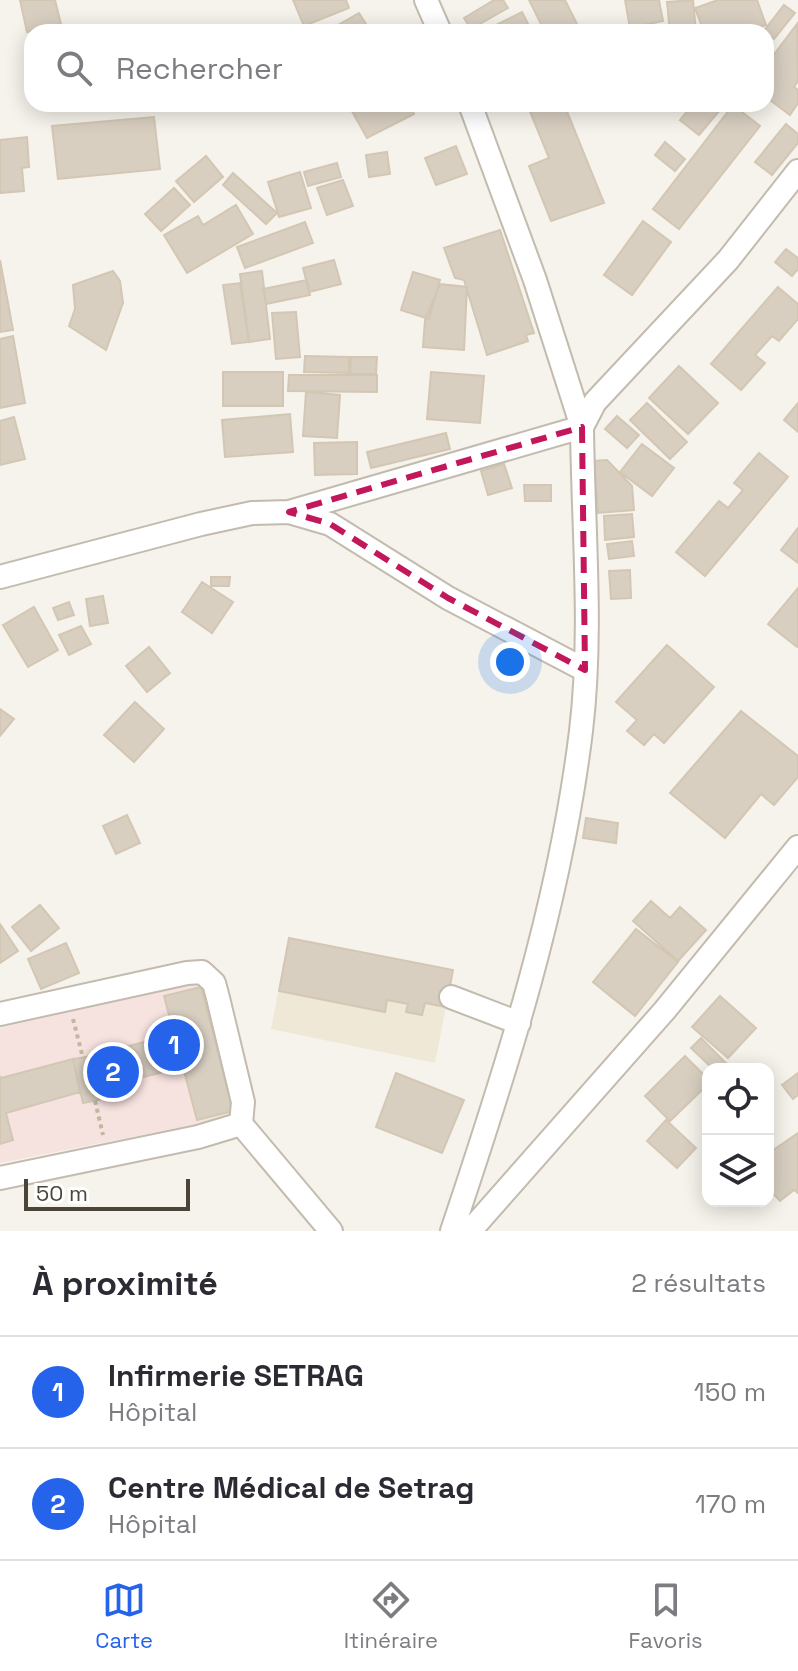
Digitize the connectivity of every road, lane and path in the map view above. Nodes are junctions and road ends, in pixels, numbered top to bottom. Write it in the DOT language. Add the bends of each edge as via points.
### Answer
graph roads {
  1 [pos="426,0"];
  2 [pos="436,24"];
  3 [pos="473,112"];
  4 [pos="798,171"];
  5 [pos="582,427"];
  6 [pos="289,512"];
  7 [pos="0,577"];
  8 [pos="585,670"];
  9 [pos="798,847"];
  10 [pos="451,997"];
  11 [pos="67,998"];
  12 [pos="0,1014"];
  13 [pos="519,1023"];
  14 [pos="83,1058"];
  15 [pos="95,1101"];
  16 [pos="241,1124"];
  17 [pos="108,1156"];
  18 [pos="0,1178"];
  19 [pos="331,1231"];
  20 [pos="452,1231"];
  21 [pos="470,1231"];
  1 -- 2 [label="street"];
  3 -- 5 [label="street"];
  4 -- 5 [label="street" via="728,260 595,402"];
  5 -- 6 [label="street"];
  5 -- 8 [label="street"];
  6 -- 7 [label="street" via="252,513 201,524"];
  6 -- 8 [label="street" via="330,524 448,598"];
  8 -- 13 [label="street" via="559,869"];
  9 -- 21 [label="street" via="665,1010"];
  10 -- 13 [label="street"];
  11 -- 12 [label="street"];
  11 -- 14 [label="path"];
  11 -- 16 [label="street" via="202,972 214,983 218,998 243,1102"];
  13 -- 20 [label="street"];
  15 -- 17 [label="path"];
  16 -- 17 [label="street"];
  16 -- 19 [label="street"];
  17 -- 18 [label="street"];
}
